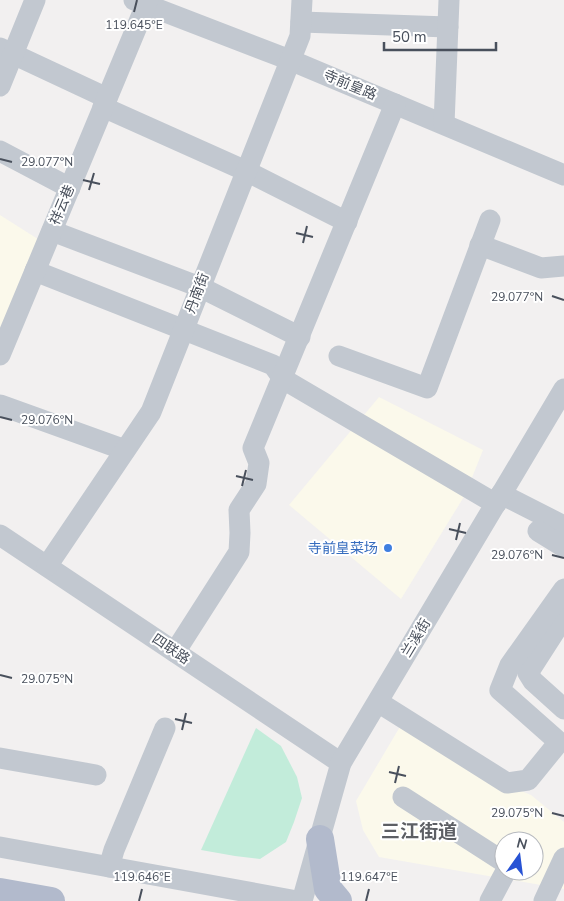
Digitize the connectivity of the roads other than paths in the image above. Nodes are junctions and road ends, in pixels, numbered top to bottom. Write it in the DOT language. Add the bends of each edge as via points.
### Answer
graph roads {
  1 [pos="35,0"];
  2 [pos="302,0"];
  3 [pos="449,0"];
  4 [pos="143,2"];
  5 [pos="301,22"];
  6 [pos="448,27"];
  7 [pos="7,51"];
  8 [pos="290,60"];
  9 [pos="0,86"];
  10 [pos="105,103"];
  11 [pos="396,104"];
  12 [pos="444,124"];
  13 [pos="0,151"];
  14 [pos="246,171"];
  15 [pos="564,175"];
  16 [pos="70,188"];
  17 [pos="490,220"];
  18 [pos="347,222"];
  19 [pos="52,231"];
  20 [pos="480,245"];
  21 [pos="564,266"];
  22 [pos="35,271"];
  23 [pos="200,288"];
  24 [pos="184,329"];
  25 [pos="300,337"];
  26 [pos="0,355"];
  27 [pos="340,356"];
  28 [pos="283,379"];
  29 [pos="564,389"];
  30 [pos="0,405"];
  31 [pos="125,450"];
  32 [pos="498,499"];
  33 [pos="564,526"];
  34 [pos="538,531"];
  35 [pos="0,535"];
  36 [pos="564,547"];
  37 [pos="47,566"];
  38 [pos="564,589"];
  39 [pos="564,617"];
  40 [pos="175,652"];
  41 [pos="378,702"];
  42 [pos="564,709"];
  43 [pos="166,728"];
  44 [pos="0,758"];
  45 [pos="341,764"];
  46 [pos="96,776"];
  47 [pos="403,797"];
  48 [pos="320,839"];
  49 [pos="0,847"];
  50 [pos="494,856"];
  51 [pos="564,858"];
  52 [pos="109,867"];
  53 [pos="501,881"];
  54 [pos="0,892"];
  55 [pos="51,901"];
  56 [pos="297,901"];
  57 [pos="302,901"];
  58 [pos="338,901"];
  59 [pos="490,901"];
  60 [pos="544,901"];
  1 -- 7 [label="street"];
  2 -- 5 [label="street, 丹南街"];
  3 -- 6 [label="street"];
  4 -- 8 [label="street, 寺前皇路"];
  4 -- 10 [label="street, 祥云巷"];
  5 -- 6 [label="street"];
  5 -- 8 [label="street, 丹南街" via="300,36"];
  6 -- 12 [label="street"];
  7 -- 9 [label="street"];
  7 -- 10 [label="street"];
  8 -- 11 [label="street, 寺前皇路"];
  8 -- 14 [label="street, 丹南街"];
  10 -- 14 [label="street"];
  10 -- 16 [label="street, 祥云巷"];
  11 -- 12 [label="street, 寺前皇路"];
  11 -- 18 [label="street"];
  12 -- 15 [label="street, 寺前皇路"];
  13 -- 16 [label="street"];
  14 -- 18 [label="street"];
  14 -- 23 [label="street, 丹南街"];
  16 -- 19 [label="street, 祥云巷"];
  17 -- 20 [label="street"];
  18 -- 25 [label="street"];
  19 -- 22 [label="street, 祥云巷"];
  19 -- 23 [label="street"];
  20 -- 21 [label="street" via="541,268"];
  20 -- 27 [label="street" via="427,388"];
  22 -- 24 [label="street"];
  22 -- 26 [label="street, 祥云巷"];
  23 -- 24 [label="street, 丹南街"];
  23 -- 25 [label="street"];
  24 -- 28 [label="street" via="274,365"];
  24 -- 31 [label="street, 丹南街" via="151,412"];
  25 -- 28 [label="street"];
  28 -- 32 [label="street"];
  28 -- 40 [label="street" via="253,448 258,463 256,484 239,510 239,552"];
  29 -- 32 [label="street, 兰溪街"];
  30 -- 31 [label="street"];
  31 -- 37 [label="street, 丹南街"];
  32 -- 33 [label="street"];
  32 -- 41 [label="street, 兰溪街"];
  34 -- 36 [label="street"];
  35 -- 37 [label="street, 四联路"];
  37 -- 40 [label="street, 四联路"];
  38 -- 41 [label="street" via="510,665 500,690 559,742 528,780 507,783"];
  39 -- 42 [label="street" via="528,673 532,681"];
  40 -- 45 [label="street, 四联路"];
  41 -- 45 [label="street, 兰溪街"];
  43 -- 52 [label="street"];
  44 -- 46 [label="street"];
  45 -- 48 [label="street, 兰溪街"];
  47 -- 50 [label="street"];
  48 -- 57 [label="street, 兰溪街"];
  48 -- 58 [label="main road" via="328,889"];
  49 -- 52 [label="street"];
  51 -- 60 [label="street"];
  52 -- 56 [label="street"];
  53 -- 59 [label="street"];
  54 -- 55 [label="main road"];
}
